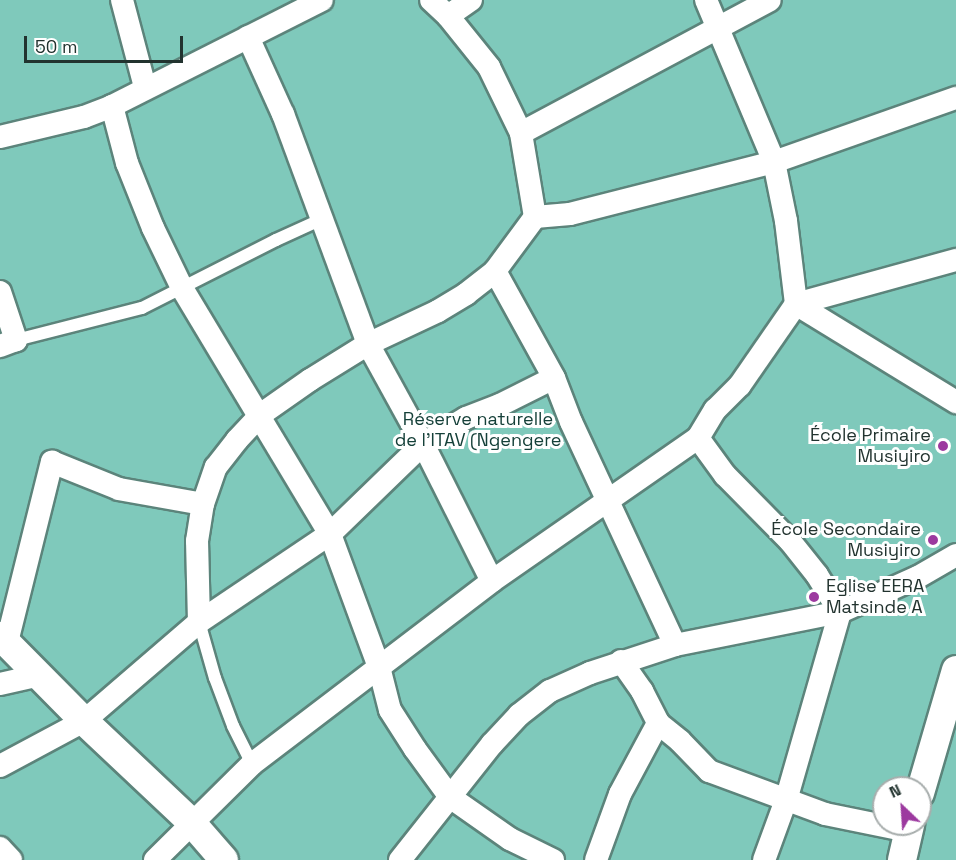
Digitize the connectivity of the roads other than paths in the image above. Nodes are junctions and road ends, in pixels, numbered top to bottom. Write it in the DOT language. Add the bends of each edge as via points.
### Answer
graph roads {
  1 [pos="122,0"];
  2 [pos="322,0"];
  3 [pos="431,0"];
  4 [pos="471,0"];
  5 [pos="706,0"];
  6 [pos="770,0"];
  7 [pos="283,9"];
  8 [pos="448,16"];
  9 [pos="718,26"];
  10 [pos="248,37"];
  11 [pos="145,87"];
  12 [pos="956,98"];
  13 [pos="111,106"];
  14 [pos="521,133"];
  15 [pos="0,137"];
  16 [pos="774,162"];
  17 [pos="535,217"];
  18 [pos="322,219"];
  19 [pos="956,260"];
  20 [pos="495,271"];
  21 [pos="182,288"];
  22 [pos="0,291"];
  23 [pos="796,304"];
  24 [pos="8,343"];
  25 [pos="368,344"];
  26 [pos="554,378"];
  27 [pos="956,402"];
  28 [pos="260,415"];
  29 [pos="698,438"];
  30 [pos="423,444"];
  31 [pos="609,503"];
  32 [pos="203,504"];
  33 [pos="330,534"];
  34 [pos="956,555"];
  35 [pos="492,581"];
  36 [pos="840,612"];
  37 [pos="199,622"];
  38 [pos="3,639"];
  39 [pos="675,645"];
  40 [pos="621,661"];
  41 [pos="379,667"];
  42 [pos="956,670"];
  43 [pos="40,675"];
  44 [pos="0,684"];
  45 [pos="84,721"];
  46 [pos="658,723"];
  47 [pos="252,764"];
  48 [pos="0,766"];
  49 [pos="925,776"];
  50 [pos="450,797"];
  51 [pos="786,800"];
  52 [pos="191,822"];
  53 [pos="872,822"];
  54 [pos="907,836"];
  55 [pos="0,848"];
  56 [pos="11,860"];
  57 [pos="155,860"];
  58 [pos="224,860"];
  59 [pos="400,860"];
  60 [pos="553,860"];
  61 [pos="596,860"];
  62 [pos="764,860"];
  63 [pos="902,860"];
  1 -- 11 [label="street"];
  2 -- 7 [label="street"];
  3 -- 8 [label="street"];
  4 -- 8 [label="street"];
  5 -- 9 [label="street"];
  6 -- 9 [label="street"];
  7 -- 10 [label="street"];
  8 -- 14 [label="street" via="489,67"];
  9 -- 14 [label="street"];
  9 -- 16 [label="street"];
  10 -- 11 [label="street"];
  10 -- 18 [label="street" via="283,114"];
  11 -- 13 [label="street"];
  12 -- 16 [label="street"];
  13 -- 15 [label="street" via="84,117"];
  13 -- 21 [label="street" via="127,162"];
  14 -- 17 [label="street"];
  16 -- 17 [label="street" via="570,214"];
  16 -- 23 [label="street"];
  17 -- 20 [label="street"];
  18 -- 21 [label="lane"];
  18 -- 25 [label="street"];
  19 -- 23 [label="street"];
  20 -- 25 [label="street" via="438,311"];
  20 -- 26 [label="street"];
  21 -- 24 [label="lane" via="142,308"];
  21 -- 28 [label="street"];
  22 -- 24 [label="street"];
  23 -- 27 [label="street"];
  23 -- 29 [label="street"];
  25 -- 28 [label="street"];
  25 -- 30 [label="street"];
  26 -- 30 [label="street" via="466,418"];
  26 -- 31 [label="street"];
  28 -- 32 [label="street" via="216,467"];
  28 -- 33 [label="street"];
  29 -- 31 [label="street"];
  29 -- 36 [label="street" via="725,475 790,541"];
  30 -- 33 [label="street"];
  30 -- 35 [label="street"];
  31 -- 35 [label="street"];
  31 -- 39 [label="street"];
  32 -- 37 [label="street" via="197,541"];
  32 -- 38 [label="street" via="119,489 52,462"];
  33 -- 37 [label="street"];
  33 -- 41 [label="street"];
  34 -- 36 [label="street"];
  35 -- 41 [label="street"];
  36 -- 39 [label="street"];
  36 -- 51 [label="street"];
  37 -- 45 [label="street"];
  37 -- 47 [label="lane" via="218,688"];
  38 -- 43 [label="street"];
  39 -- 40 [label="street"];
  40 -- 46 [label="street"];
  40 -- 50 [label="street" via="550,691 519,715"];
  41 -- 47 [label="street"];
  41 -- 50 [label="street" via="390,710"];
  42 -- 49 [label="street"];
  43 -- 44 [label="street"];
  43 -- 45 [label="street"];
  45 -- 48 [label="street"];
  45 -- 52 [label="street"];
  46 -- 51 [label="street" via="709,771"];
  46 -- 61 [label="street" via="620,794"];
  47 -- 52 [label="street"];
  50 -- 59 [label="street"];
  50 -- 60 [label="street" via="510,839"];
  51 -- 53 [label="street" via="825,814"];
  51 -- 62 [label="street"];
  52 -- 57 [label="street"];
  52 -- 58 [label="street"];
  54 -- 63 [label="street"];
  55 -- 56 [label="street"];
}
